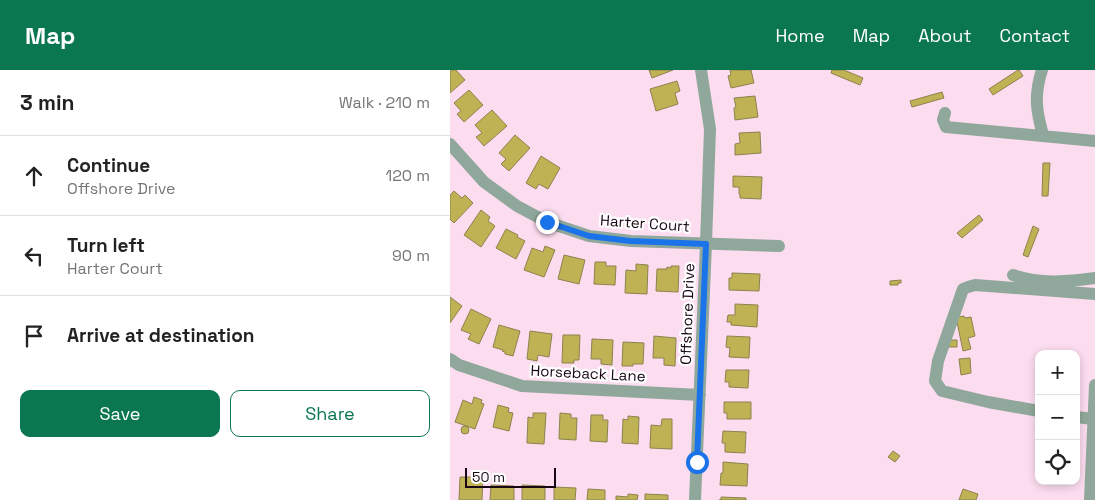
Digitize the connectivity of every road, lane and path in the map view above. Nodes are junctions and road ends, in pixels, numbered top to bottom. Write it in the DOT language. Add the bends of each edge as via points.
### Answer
graph roads {
  1 [pos="701,70"];
  2 [pos="1042,70"];
  3 [pos="945,113"];
  4 [pos="1043,135"];
  5 [pos="1095,141"];
  6 [pos="450,144"];
  7 [pos="706,244"];
  8 [pos="779,246"];
  9 [pos="1013,275"];
  10 [pos="1095,278"];
  11 [pos="1095,294"];
  12 [pos="450,359"];
  13 [pos="1095,385"];
  14 [pos="700,395"];
  15 [pos="1035,410"];
  16 [pos="1080,418"];
  17 [pos="1094,420"];
  18 [pos="695,500"];
  19 [pos="1090,500"];
  1 -- 7 [label="street, Offshore Drive" via="710,129"];
  2 -- 4 [label="street" via="1036,95"];
  3 -- 4 [label="street" via="946,128"];
  4 -- 5 [label="street"];
  6 -- 7 [label="street, Harter Court" via="484,182 517,206 547,222 589,236"];
  7 -- 8 [label="street, Harter Court"];
  7 -- 14 [label="street, Offshore Drive"];
  9 -- 10 [label="street" via="1053,282"];
  11 -- 15 [label="street" via="975,285 964,289 938,362 935,381 942,391"];
  12 -- 14 [label="street, Horseback Lane" via="522,386"];
  13 -- 17 [label="street"];
  14 -- 18 [label="street, Offshore Drive"];
  16 -- 17 [label="street"];
  17 -- 19 [label="street"];
}
